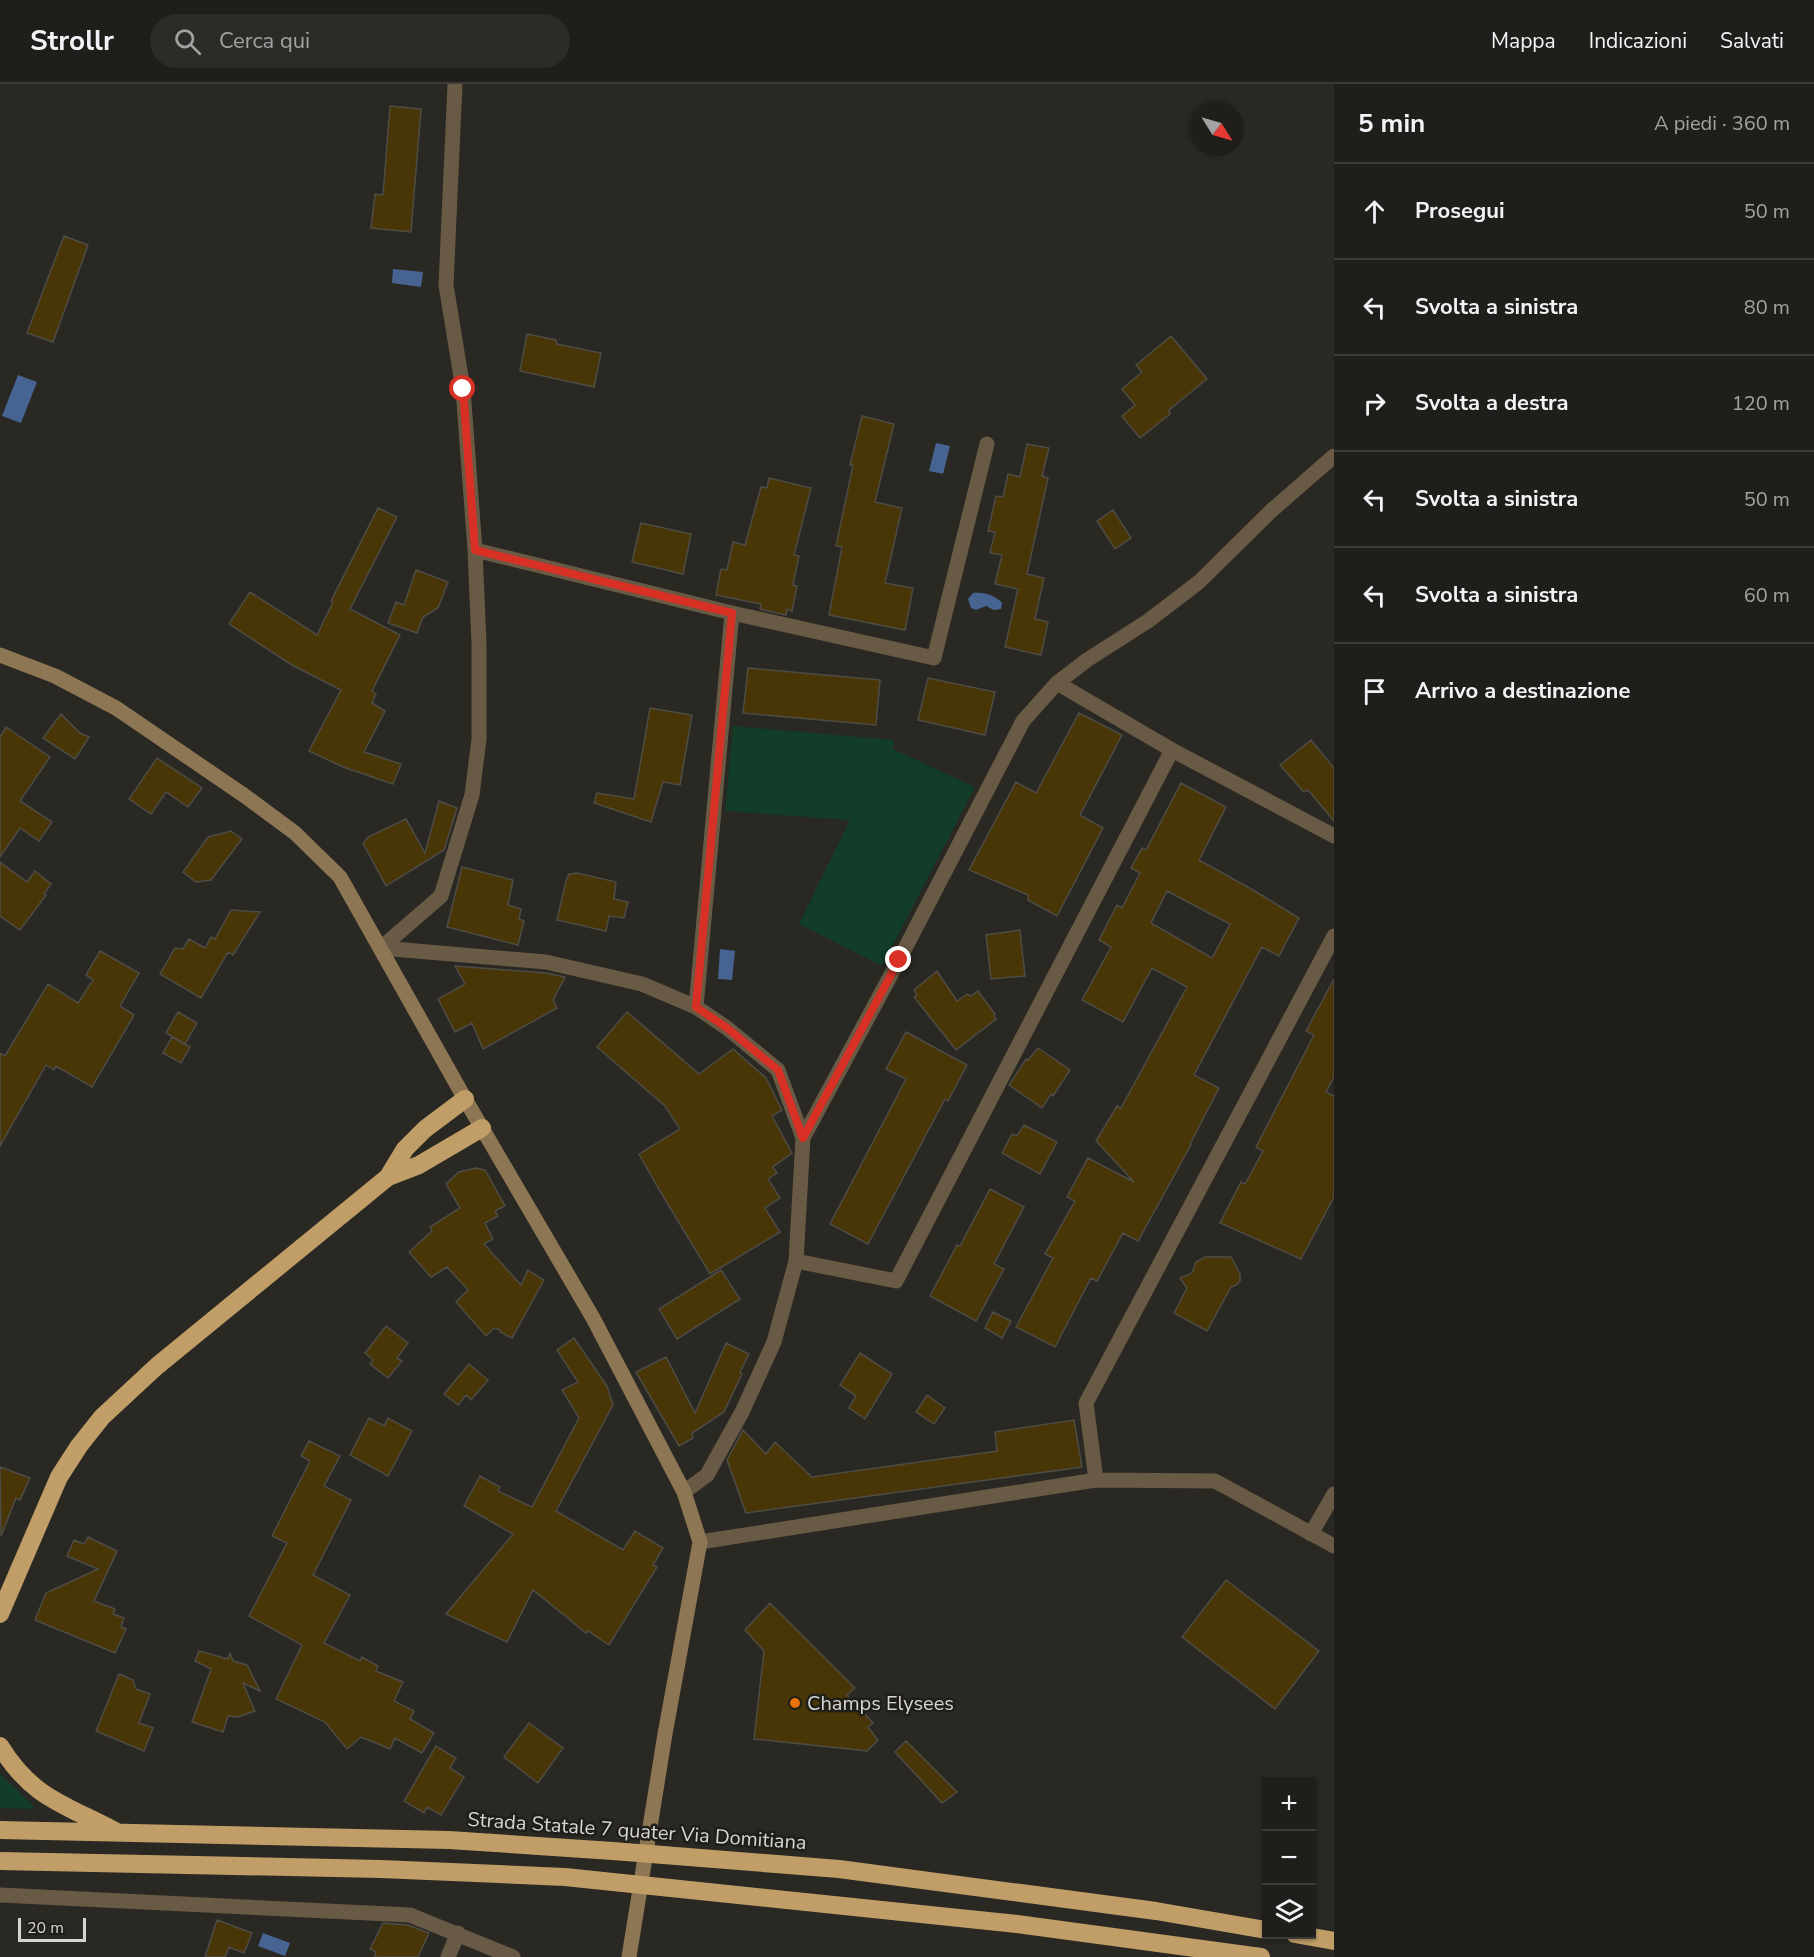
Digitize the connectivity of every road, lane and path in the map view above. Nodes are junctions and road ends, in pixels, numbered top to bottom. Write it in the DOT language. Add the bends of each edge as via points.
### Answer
graph roads {
  1 [pos="454,84"];
  2 [pos="987,444"];
  3 [pos="1334,456"];
  4 [pos="475,550"];
  5 [pos="732,613"];
  6 [pos="0,655"];
  7 [pos="1056,683"];
  8 [pos="1172,750"];
  9 [pos="1334,836"];
  10 [pos="1334,936"];
  11 [pos="381,948"];
  12 [pos="696,1007"];
  13 [pos="465,1099"];
  14 [pos="482,1128"];
  15 [pos="803,1138"];
  16 [pos="388,1177"];
  17 [pos="796,1261"];
  18 [pos="1096,1480"];
  19 [pos="684,1492"];
  20 [pos="1334,1494"];
  21 [pos="1311,1534"];
  22 [pos="699,1542"];
  23 [pos="1334,1546"];
  24 [pos="0,1614"];
  25 [pos="0,1746"];
  26 [pos="0,1830"];
  27 [pos="119,1833"];
  28 [pos="0,1861"];
  29 [pos="0,1895"];
  30 [pos="1262,1929"];
  31 [pos="458,1933"];
  32 [pos="1316,1938"];
  33 [pos="1334,1941"];
  34 [pos="1166,1944"];
  35 [pos="448,1957"];
  36 [pos="513,1957"];
  37 [pos="629,1957"];
  38 [pos="1193,1957"];
  39 [pos="1260,1957"];
  1 -- 4 [label="street" via="446,285 463,389"];
  2 -- 5 [label="street" via="934,658"];
  3 -- 7 [label="street" via="1199,582"];
  4 -- 5 [label="street"];
  4 -- 11 [label="street" via="479,739 472,795 441,896"];
  5 -- 12 [label="street"];
  6 -- 11 [label="street" via="55,676 116,708 295,833 340,877"];
  7 -- 8 [label="street"];
  7 -- 15 [label="street" via="1023,721"];
  8 -- 9 [label="street"];
  8 -- 17 [label="street" via="896,1281"];
  10 -- 18 [label="street" via="1086,1403"];
  11 -- 12 [label="street" via="546,962 642,984"];
  11 -- 13 [label="street"];
  12 -- 15 [label="street" via="778,1070"];
  13 -- 14 [label="street"];
  13 -- 16 [label="highway" via="405,1149"];
  14 -- 16 [label="highway"];
  14 -- 19 [label="street" via="593,1318"];
  15 -- 17 [label="street"];
  16 -- 24 [label="highway" via="157,1366 102,1417 59,1477"];
  17 -- 19 [label="street" via="774,1342 742,1413 707,1475"];
  18 -- 21 [label="street" via="1215,1481"];
  18 -- 22 [label="street"];
  19 -- 22 [label="street"];
  20 -- 21 [label="street"];
  21 -- 23 [label="street"];
  22 -- 37 [label="street"];
  25 -- 27 [label="highway" via="26,1782 49,1799"];
  26 -- 27 [label="highway, Strada Statale 7 quater Via Domitiana"];
  27 -- 30 [label="highway, Strada Statale 7 quater Via Domitiana" via="449,1840 839,1869 1156,1911"];
  28 -- 34 [label="highway" via="565,1877 1017,1924"];
  29 -- 31 [label="street" via="410,1915"];
  31 -- 35 [label="street"];
  31 -- 36 [label="street"];
  32 -- 33 [label="highway"];
  34 -- 38 [label="highway"];
  34 -- 39 [label="highway"];
}
